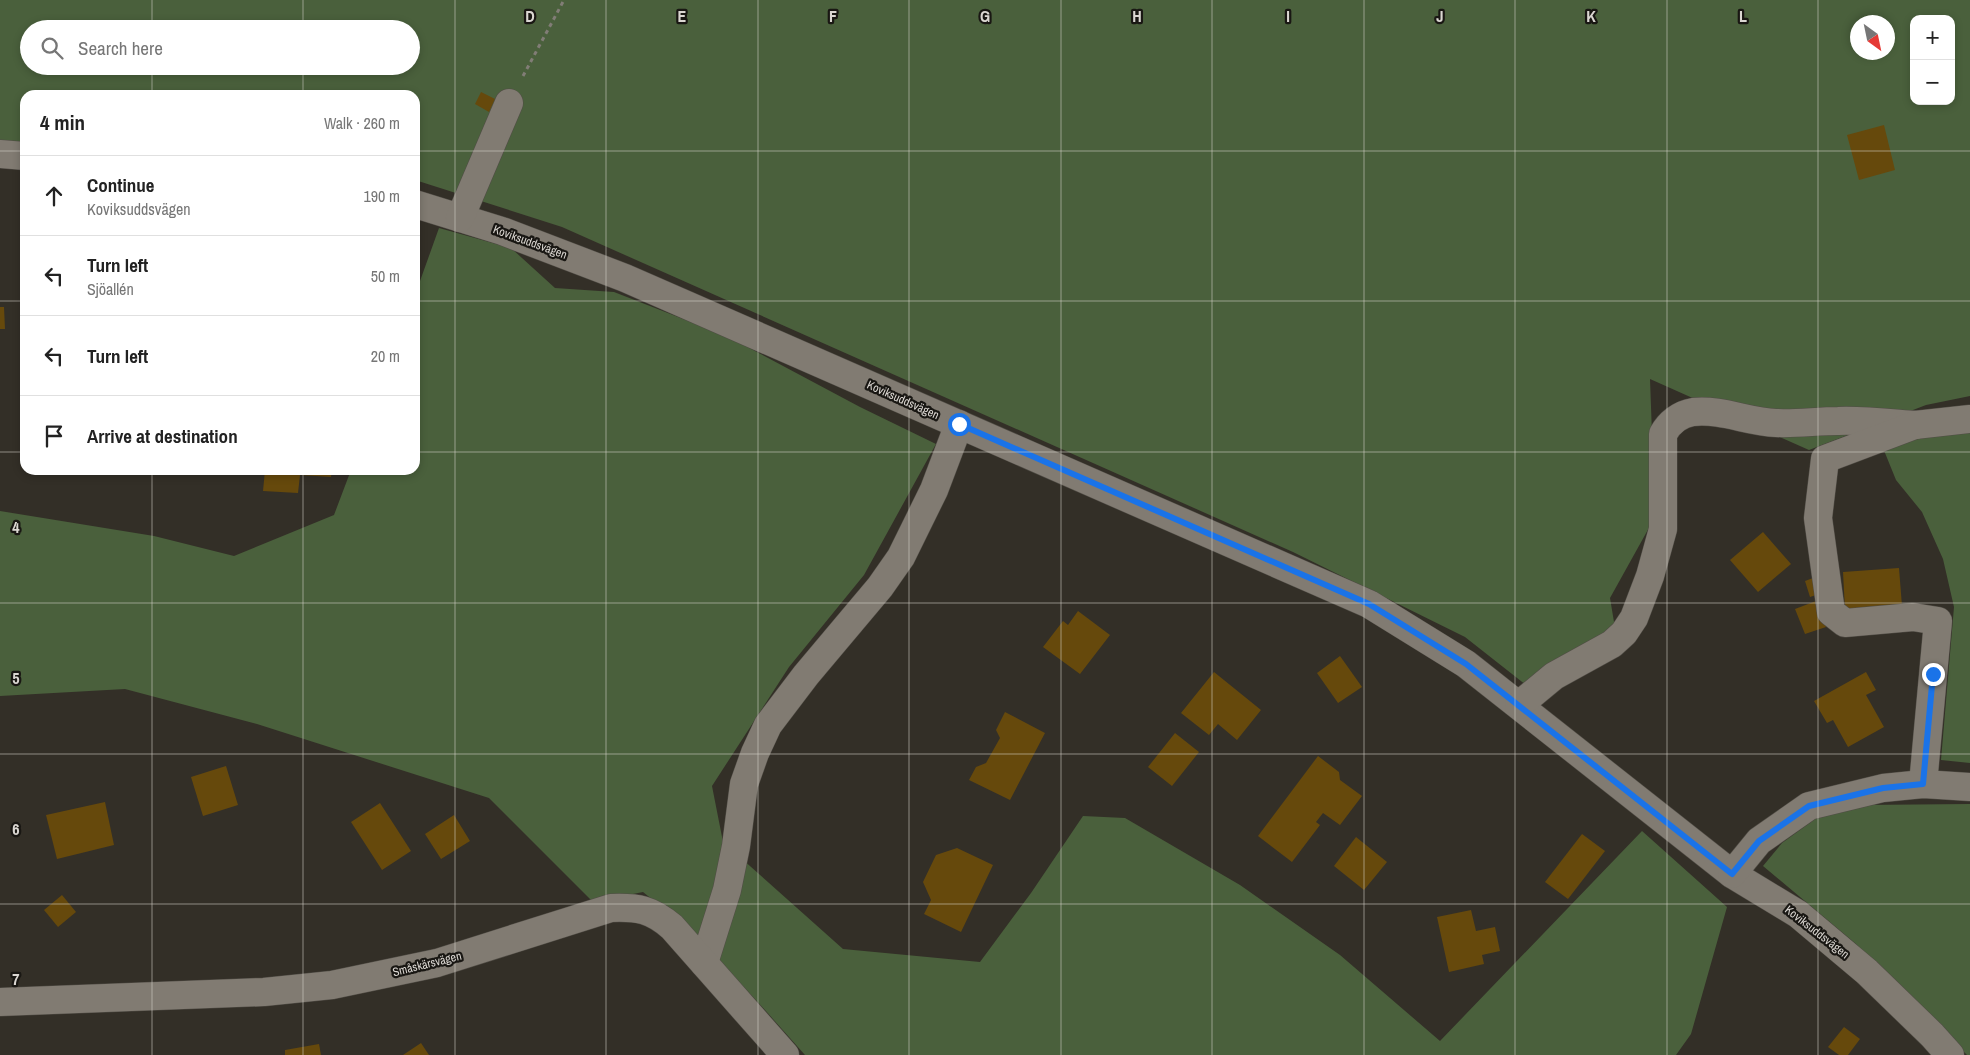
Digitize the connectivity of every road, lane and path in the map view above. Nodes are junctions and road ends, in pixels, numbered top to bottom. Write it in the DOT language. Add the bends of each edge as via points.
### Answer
graph roads {
  1 [pos="564,0"];
  2 [pos="509,103"];
  3 [pos="0,154"];
  4 [pos="20,156"];
  5 [pos="420,206"];
  6 [pos="460,218"];
  7 [pos="1970,419"];
  8 [pos="959,424"];
  9 [pos="1914,425"];
  10 [pos="1519,705"];
  11 [pos="1923,784"];
  12 [pos="1970,787"];
  13 [pos="1732,874"];
  14 [pos="704,963"];
  15 [pos="0,1002"];
  16 [pos="785,1055"];
  17 [pos="1950,1055"];
  1 -- 2 [label="path"];
  2 -- 6 [label="street"];
  3 -- 4 [label="street"];
  5 -- 6 [label="street, Koviksuddsvägen"];
  6 -- 8 [label="street, Koviksuddsvägen" via="625,278"];
  7 -- 9 [label="street"];
  8 -- 10 [label="street, Koviksuddsvägen" via="1369,604 1466,664"];
  8 -- 14 [label="street" via="934,490 901,557 875,594 768,725 744,784 727,890"];
  9 -- 10 [label="street" via="1838,421 1759,422 1736,414 1710,412 1691,412 1679,417 1668,425 1663,434 1663,529 1634,618 1612,644 1554,676"];
  9 -- 11 [label="street" via="1825,459 1818,518 1831,612 1845,623 1913,617 1938,621"];
  10 -- 13 [label="street, Koviksuddsvägen"];
  11 -- 12 [label="street"];
  11 -- 13 [label="street" via="1883,788 1809,806 1759,841"];
  13 -- 17 [label="street, Koviksuddsvägen" via="1798,914 1867,972"];
  14 -- 15 [label="street, Småskärsvägen" via="672,927 654,913 636,907 611,908 437,963 332,985 264,992"];
  14 -- 16 [label="street, Småskärsvägen"];
}
